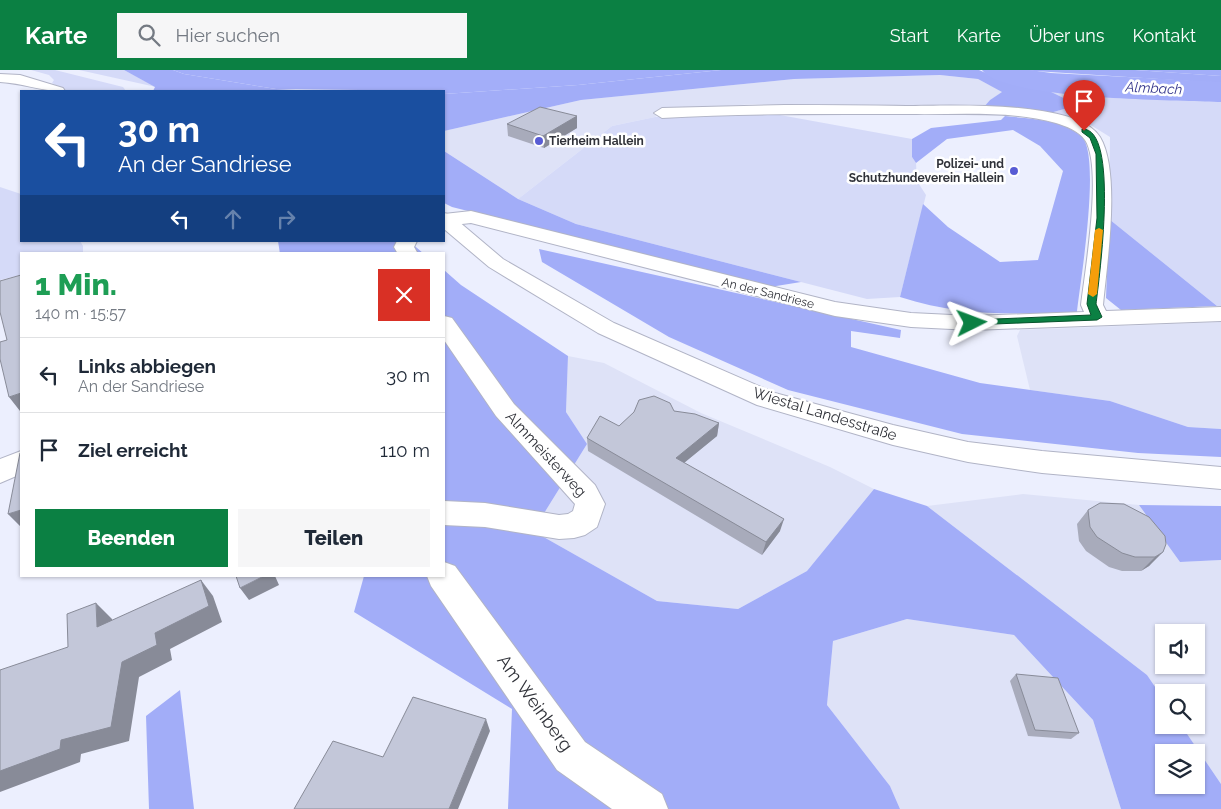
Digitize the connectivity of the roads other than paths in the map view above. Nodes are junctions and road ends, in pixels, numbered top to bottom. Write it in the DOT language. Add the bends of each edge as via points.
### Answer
graph roads {
  1 [pos="0,78"];
  2 [pos="30,90"];
  3 [pos="55,90"];
  4 [pos="662,113"];
  5 [pos="445,220"];
  6 [pos="445,221"];
  7 [pos="1221,314"];
  8 [pos="1097,317"];
  9 [pos="445,323"];
  10 [pos="20,462"];
  11 [pos="0,472"];
  12 [pos="1221,478"];
  13 [pos="445,513"];
  14 [pos="444,577"];
  15 [pos="647,809"];
  1 -- 2 [label="street"];
  1 -- 3 [label="street" via="20,79"];
  4 -- 8 [label="street" via="746,108 957,111 1026,114 1075,125 1093,137 1099,154 1101,218 1092,304"];
  5 -- 8 [label="street, An der Sandriese" via="471,218 835,310 911,320 972,323"];
  6 -- 12 [label="street, Wiestal Landesstraße" via="496,263 606,328 766,399 893,436 968,452"];
  7 -- 8 [label="street, An der Sandriese"];
  9 -- 13 [label="street, Almmeisterweg" via="505,410 585,493 590,504 586,518 574,526 559,527 485,515"];
  10 -- 11 [label="street"];
  14 -- 15 [label="street, Am Weinberg" via="571,756"];
}
